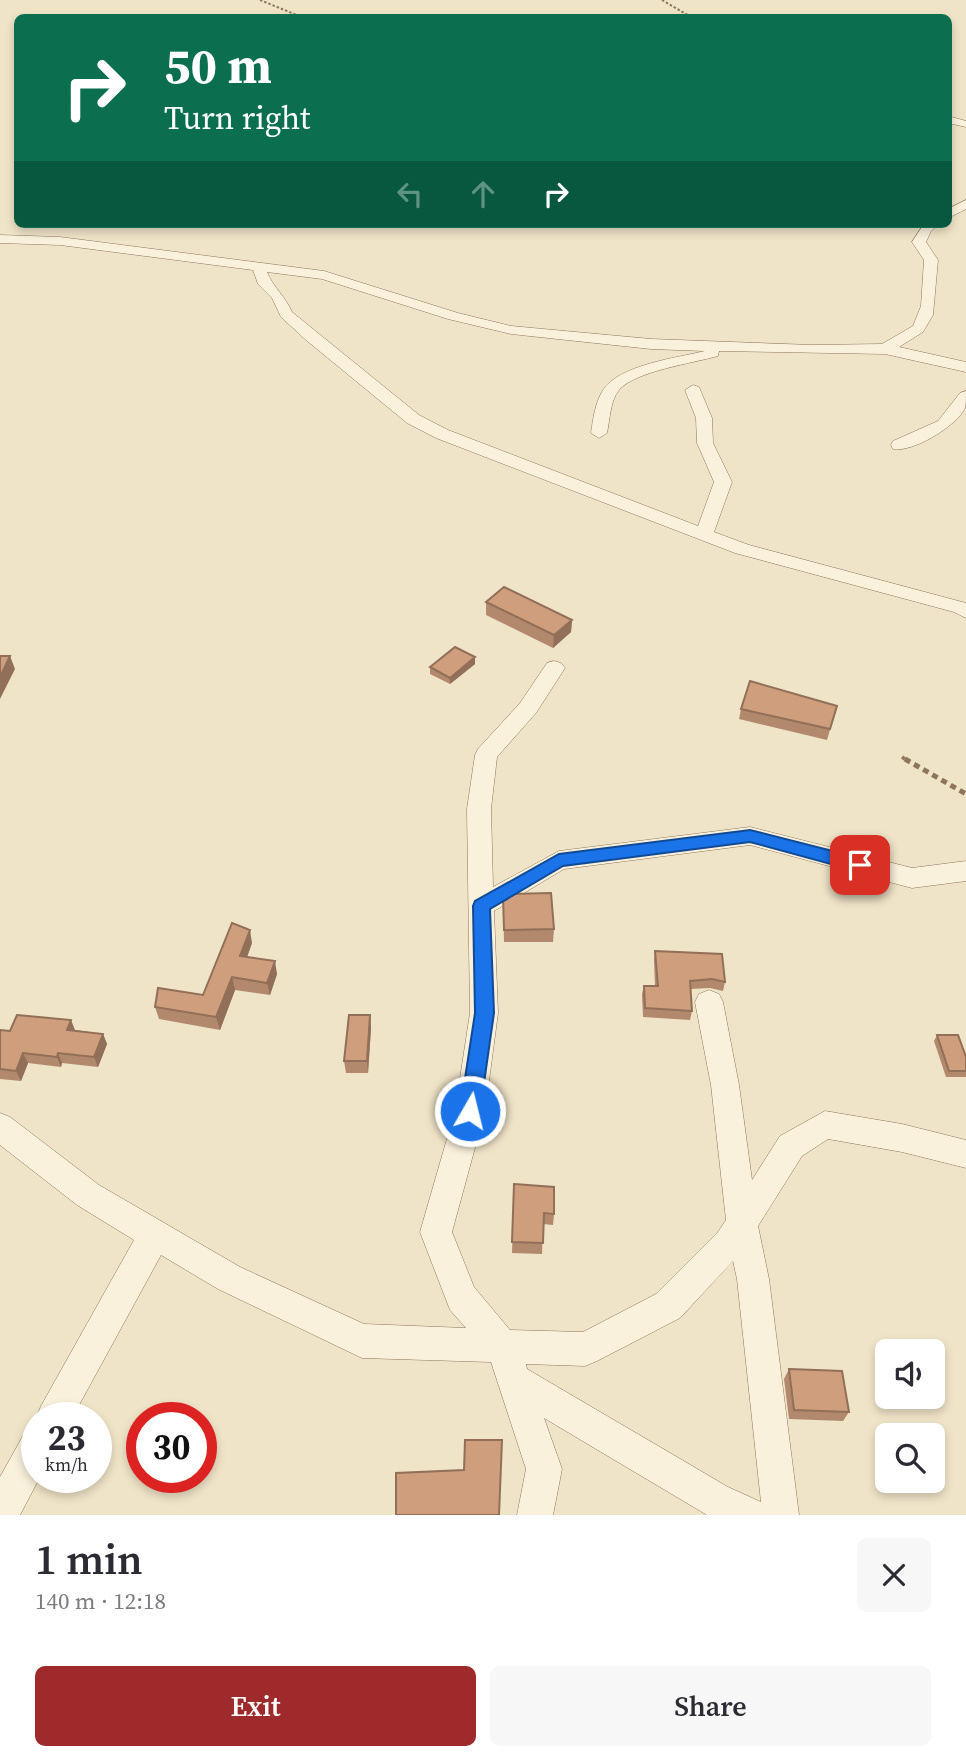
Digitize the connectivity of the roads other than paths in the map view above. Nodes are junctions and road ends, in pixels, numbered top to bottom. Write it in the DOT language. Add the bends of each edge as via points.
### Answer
graph roads {
  1 [pos="927,228"];
  2 [pos="68,229"];
  3 [pos="0,239"];
  4 [pos="55,240"];
  5 [pos="258,265"];
  6 [pos="733,347"];
  7 [pos="885,349"];
  8 [pos="966,367"];
  9 [pos="692,390"];
  10 [pos="966,396"];
  11 [pos="599,433"];
  12 [pos="899,445"];
  13 [pos="704,535"];
  14 [pos="966,612"];
  15 [pos="554,668"];
  16 [pos="966,871"];
  17 [pos="481,906"];
  18 [pos="709,1002"];
  19 [pos="0,1127"];
  20 [pos="966,1154"];
  21 [pos="742,1224"];
  22 [pos="155,1234"];
  23 [pos="503,1347"];
  24 [pos="514,1380"];
  25 [pos="62,1402"];
  26 [pos="21,1475"];
  27 [pos="2,1515"];
  28 [pos="535,1515"];
  29 [pos="748,1515"];
  30 [pos="781,1515"];
  1 -- 7 [label="street" via="919,242 931,260 929,313 919,329"];
  2 -- 4 [label="street"];
  3 -- 4 [label="street"];
  4 -- 5 [label="street"];
  5 -- 6 [label="street" via="324,275 511,330"];
  5 -- 13 [label="street" via="286,314 413,419"];
  6 -- 7 [label="street"];
  6 -- 11 [label="street" via="621,380 604,401"];
  7 -- 8 [label="street"];
  9 -- 13 [label="street" via="704,418 705,443 723,482"];
  10 -- 12 [label="street" via="944,425"];
  13 -- 14 [label="street"];
  15 -- 17 [label="street" via="528,708 486,755 479,809"];
  16 -- 17 [label="street" via="912,878 750,836 559,860"];
  17 -- 23 [label="street" via="484,1013 470,1111 436,1232 462,1297"];
  18 -- 21 [label="street" via="725,1085"];
  19 -- 22 [label="street" via="88,1195"];
  20 -- 21 [label="street" via="825,1125 791,1146"];
  21 -- 23 [label="street" via="668,1306 585,1349"];
  21 -- 30 [label="street" via="753,1279"];
  22 -- 23 [label="street" via="229,1278 362,1341"];
  22 -- 25 [label="street"];
  23 -- 24 [label="street"];
  24 -- 28 [label="street" via="544,1469"];
  24 -- 29 [label="street"];
  26 -- 27 [label="street"];
}
